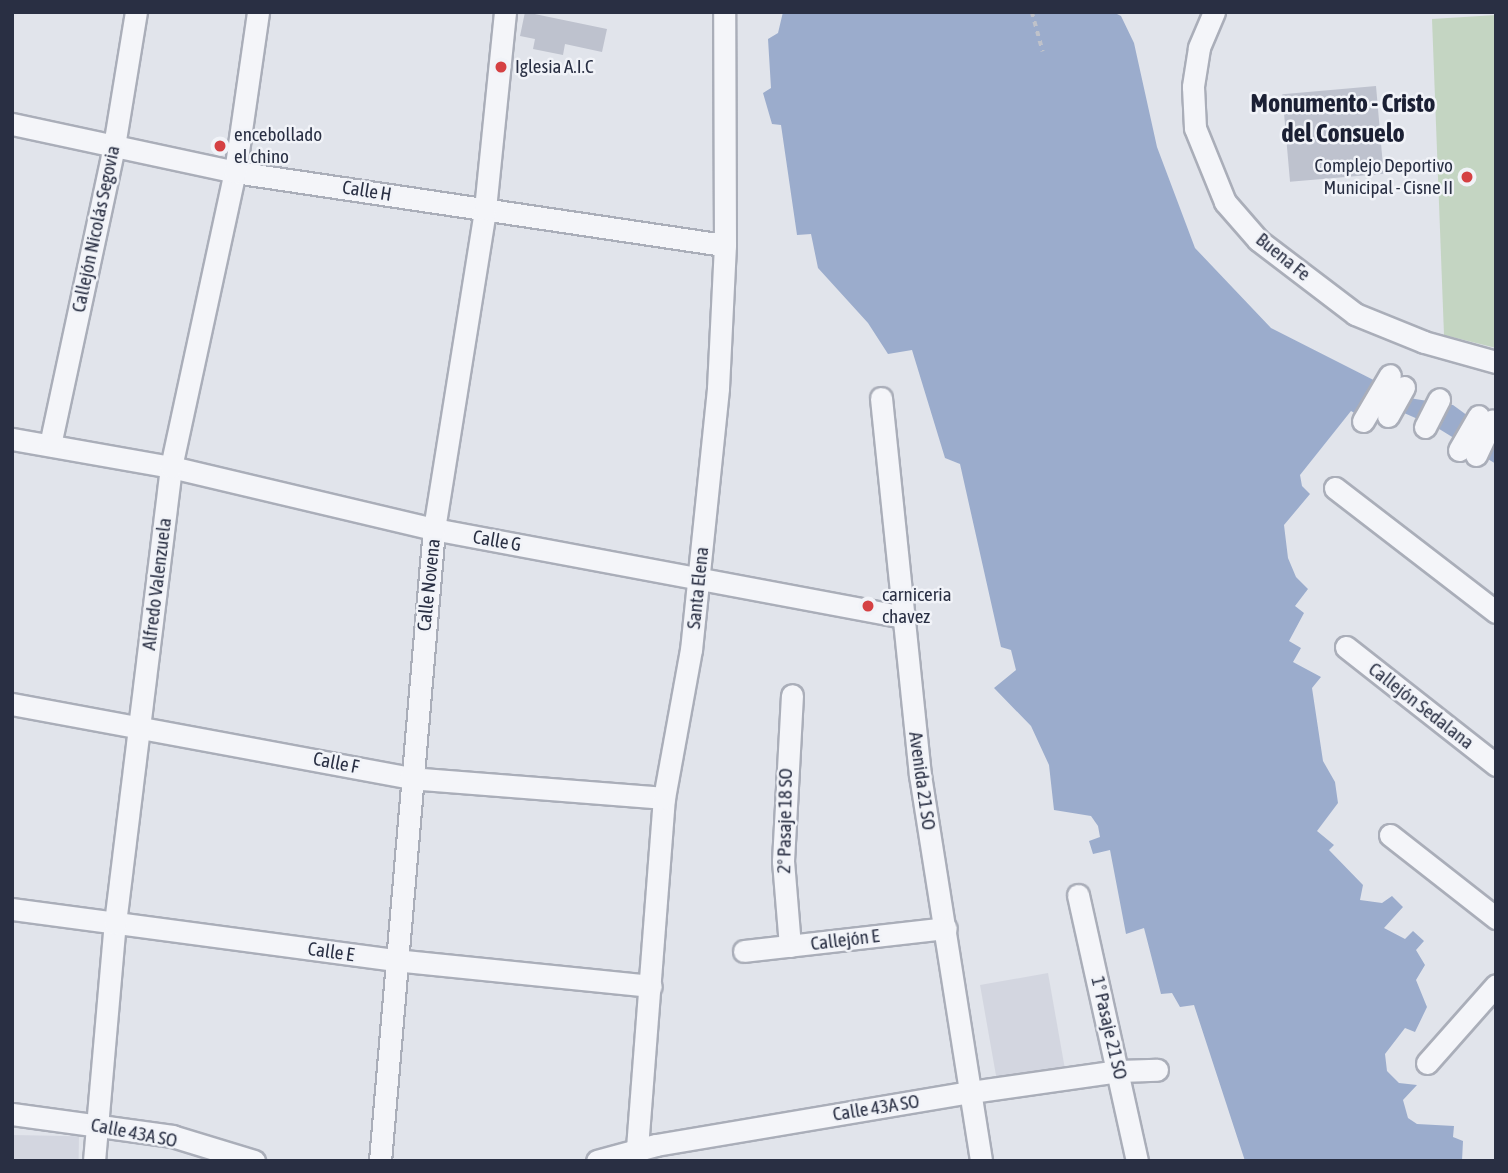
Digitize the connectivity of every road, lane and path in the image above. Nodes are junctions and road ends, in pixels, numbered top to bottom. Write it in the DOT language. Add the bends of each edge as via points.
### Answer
graph roads {
  1 [pos="136,12"];
  2 [pos="258,12"];
  3 [pos="505,12"];
  4 [pos="724,12"];
  5 [pos="1032,12"];
  6 [pos="1213,12"];
  7 [pos="1043,52"];
  8 [pos="12,124"];
  9 [pos="114,146"];
  10 [pos="235,172"];
  11 [pos="485,209"];
  12 [pos="725,245"];
  13 [pos="1496,362"];
  14 [pos="1433,397"];
  15 [pos="881,398"];
  16 [pos="1388,416"];
  17 [pos="1479,416"];
  18 [pos="1363,421"];
  19 [pos="1419,425"];
  20 [pos="12,439"];
  21 [pos="50,445"];
  22 [pos="1461,449"];
  23 [pos="171,467"];
  24 [pos="1335,488"];
  25 [pos="435,529"];
  26 [pos="700,578"];
  27 [pos="1496,612"];
  28 [pos="901,616"];
  29 [pos="1346,647"];
  30 [pos="792,695"];
  31 [pos="12,704"];
  32 [pos="139,724"];
  33 [pos="1496,765"];
  34 [pos="410,778"];
  35 [pos="664,798"];
  36 [pos="1390,835"];
  37 [pos="1078,895"];
  38 [pos="12,909"];
  39 [pos="1496,918"];
  40 [pos="115,923"];
  41 [pos="946,928"];
  42 [pos="790,946"];
  43 [pos="744,951"];
  44 [pos="395,961"];
  45 [pos="1496,985"];
  46 [pos="651,986"];
  47 [pos="1427,1063"];
  48 [pos="1157,1070"];
  49 [pos="1119,1071"];
  50 [pos="971,1093"];
  51 [pos="12,1114"];
  52 [pos="96,1125"];
  53 [pos="191,1153"];
  54 [pos="637,1155"];
  55 [pos="94,1161"];
  56 [pos="254,1161"];
  57 [pos="380,1161"];
  58 [pos="597,1161"];
  59 [pos="981,1161"];
  60 [pos="1138,1161"];
  1 -- 9 [label="street, Callejón Nicolás Segovia"];
  2 -- 10 [label="street, Alfredo Valenzuela"];
  3 -- 11 [label="street, Calle Novena"];
  4 -- 12 [label="street, Santa Elena"];
  5 -- 7 [label="path"];
  6 -- 13 [label="street, Buena Fe" via="1199,48 1193,88 1195,128 1225,202 1258,240 1355,314 1424,342"];
  8 -- 9 [label="street, Calle H"];
  9 -- 10 [label="street, Calle H"];
  9 -- 21 [label="street, Callejón Nicolás Segovia"];
  10 -- 11 [label="street, Calle H"];
  10 -- 23 [label="street, Alfredo Valenzuela"];
  11 -- 12 [label="street, Calle H"];
  11 -- 25 [label="street, Calle Novena"];
  12 -- 26 [label="street, Santa Elena" via="718,387"];
  14 -- 19 [label="street"];
  15 -- 28 [label="street, Avenida 21 SO"];
  16 -- 18 [label="street" via="1397,381"];
  17 -- 22 [label="street"];
  20 -- 21 [label="street, Calle G"];
  21 -- 23 [label="street, Calle G"];
  23 -- 25 [label="street, Calle G"];
  23 -- 32 [label="street, Alfredo Valenzuela"];
  24 -- 27 [label="street"];
  25 -- 26 [label="street, Calle G"];
  25 -- 34 [label="street, Calle Novena"];
  26 -- 28 [label="street, Calle G"];
  26 -- 35 [label="street, Santa Elena"];
  28 -- 41 [label="street, Avenida 21 SO" via="920,775"];
  29 -- 33 [label="street, Callejón Sedalana"];
  30 -- 42 [label="street, 2° Pasaje 18 SO" via="783,850"];
  31 -- 32 [label="street, Calle F"];
  32 -- 34 [label="street, Calle F"];
  32 -- 40 [label="street, Alfredo Valenzuela"];
  34 -- 35 [label="street, Calle F"];
  34 -- 44 [label="street, Calle Novena"];
  35 -- 46 [label="street, Santa Elena"];
  36 -- 39 [label="street"];
  37 -- 49 [label="street, 1º Pasaje 21 SO"];
  38 -- 40 [label="street, Calle E"];
  40 -- 44 [label="street, Calle E"];
  40 -- 52 [label="street, Alfredo Valenzuela"];
  41 -- 42 [label="street, Callejón E"];
  41 -- 50 [label="street, Avenida 21 SO"];
  42 -- 43 [label="street, Callejón E"];
  44 -- 46 [label="street, Calle E"];
  44 -- 57 [label="street, Calle Novena"];
  45 -- 47 [label="street"];
  46 -- 54 [label="street, Santa Elena"];
  48 -- 49 [label="street, Calle 43A SO"];
  49 -- 50 [label="street, Calle 43A SO"];
  49 -- 60 [label="street, 1º Pasaje 21 SO"];
  50 -- 54 [label="street, Calle 43A SO"];
  50 -- 59 [label="street, Avenida 21 SO"];
  51 -- 52 [label="street, Calle 43A SO"];
  52 -- 53 [label="street, Calle 43A SO" via="172,1136"];
  52 -- 55 [label="street, Alfredo Valenzuela"];
  53 -- 56 [label="street, Calle 43A SO"];
  54 -- 58 [label="street, Calle 43A SO"];
}
